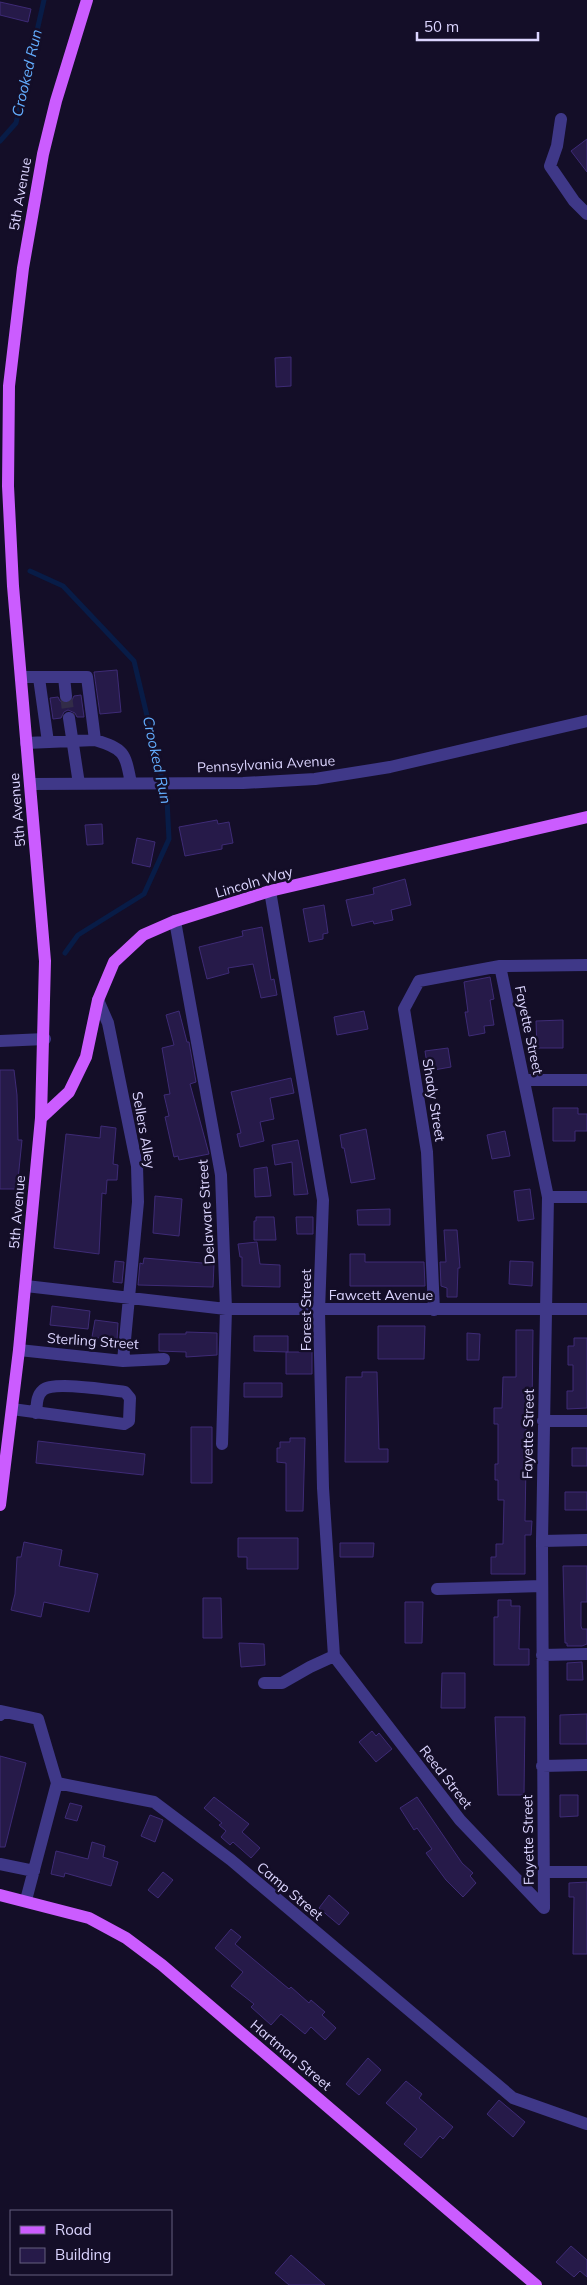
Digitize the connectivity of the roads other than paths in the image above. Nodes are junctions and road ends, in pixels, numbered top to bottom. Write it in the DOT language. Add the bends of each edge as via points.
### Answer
graph roads {
  1 [pos="87,0"];
  2 [pos="561,119"];
  3 [pos="587,214"];
  4 [pos="5,384"];
  5 [pos="21,677"];
  6 [pos="64,677"];
  7 [pos="39,678"];
  8 [pos="66,696"];
  9 [pos="69,718"];
  10 [pos="587,721"];
  11 [pos="95,740"];
  12 [pos="72,741"];
  13 [pos="48,742"];
  14 [pos="26,743"];
  15 [pos="131,783"];
  16 [pos="30,784"];
  17 [pos="78,784"];
  18 [pos="587,817"];
  19 [pos="270,891"];
  20 [pos="175,922"];
  21 [pos="587,965"];
  22 [pos="500,966"];
  23 [pos="98,1000"];
  24 [pos="45,1039"];
  25 [pos="0,1041"];
  26 [pos="524,1080"];
  27 [pos="587,1080"];
  28 [pos="41,1118"];
  29 [pos="587,1196"];
  30 [pos="548,1198"];
  31 [pos="26,1286"];
  32 [pos="129,1299"];
  33 [pos="226,1309"];
  34 [pos="587,1309"];
  35 [pos="434,1310"];
  36 [pos="545,1310"];
  37 [pos="319,1311"];
  38 [pos="19,1350"];
  39 [pos="164,1359"];
  40 [pos="124,1361"];
  41 [pos="12,1409"];
  42 [pos="36,1412"];
  43 [pos="544,1421"];
  44 [pos="587,1421"];
  45 [pos="222,1444"];
  46 [pos="0,1505"];
  47 [pos="587,1540"];
  48 [pos="542,1541"];
  49 [pos="542,1586"];
  50 [pos="437,1589"];
  51 [pos="587,1654"];
  52 [pos="542,1655"];
  53 [pos="334,1656"];
  54 [pos="264,1683"];
  55 [pos="0,1715"];
  56 [pos="587,1765"];
  57 [pos="542,1766"];
  58 [pos="57,1783"];
  59 [pos="0,1864"];
  60 [pos="34,1871"];
  61 [pos="544,1872"];
  62 [pos="587,1872"];
  63 [pos="0,1895"];
  64 [pos="26,1900"];
  65 [pos="0,1904"];
  66 [pos="544,1908"];
  67 [pos="587,2124"];
  68 [pos="536,2285"];
  1 -- 4 [label="main road, 5th Avenue" via="43,154"];
  2 -- 3 [label="street" via="550,166"];
  4 -- 5 [label="main road, 5th Avenue" via="12,586"];
  5 -- 7 [label="street"];
  5 -- 14 [label="main road, 5th Avenue"];
  6 -- 7 [label="street"];
  6 -- 8 [label="street"];
  6 -- 11 [label="street" via="87,677"];
  7 -- 13 [label="street"];
  9 -- 12 [label="street"];
  10 -- 15 [label="street, Pennsylvania Avenue" via="390,767 315,779"];
  11 -- 12 [label="street"];
  11 -- 15 [label="street" via="116,746 127,761"];
  12 -- 13 [label="street"];
  12 -- 17 [label="street"];
  13 -- 14 [label="street"];
  14 -- 16 [label="main road, 5th Avenue"];
  15 -- 17 [label="street, Pennsylvania Avenue"];
  16 -- 17 [label="street, Pennsylvania Avenue"];
  16 -- 24 [label="main road, 5th Avenue" via="46,961"];
  18 -- 19 [label="main road, Lincoln Way"];
  19 -- 20 [label="main road, Lincoln Way"];
  19 -- 37 [label="street, Forest Street" via="323,1200"];
  20 -- 23 [label="main road, Lincoln Way" via="143,935 114,962"];
  20 -- 33 [label="street, Delaware Street" via="221,1174"];
  21 -- 22 [label="street"];
  22 -- 26 [label="street, Fayette Street"];
  22 -- 35 [label="street, Shady Street" via="419,981 404,1010 427,1152"];
  23 -- 28 [label="main road, Lincoln Way" via="86,1057 70,1092"];
  23 -- 32 [label="street, Sellers Alley" via="108,1023 137,1166 138,1202"];
  24 -- 25 [label="street"];
  24 -- 28 [label="main road, 5th Avenue"];
  26 -- 27 [label="street"];
  26 -- 30 [label="street, Fayette Street"];
  28 -- 31 [label="main road, 5th Avenue"];
  29 -- 30 [label="street"];
  30 -- 36 [label="street, Fayette Street"];
  31 -- 32 [label="street, Fawcett Avenue"];
  31 -- 38 [label="main road, 5th Avenue"];
  32 -- 33 [label="street, Fawcett Avenue"];
  32 -- 40 [label="street, Sellers Alley"];
  33 -- 37 [label="street, Fawcett Avenue"];
  33 -- 45 [label="street, Delaware Street"];
  34 -- 36 [label="street, Fawcett Avenue"];
  35 -- 36 [label="street, Fawcett Avenue"];
  35 -- 37 [label="street, Fawcett Avenue"];
  36 -- 43 [label="street, Fayette Street"];
  37 -- 53 [label="street, Forest Street" via="323,1488"];
  38 -- 40 [label="street, Sterling Street"];
  38 -- 41 [label="main road, 5th Avenue"];
  39 -- 40 [label="street, Sterling Street"];
  41 -- 42 [label="street"];
  41 -- 46 [label="main road, 5th Avenue"];
  42 -- 42 [label="street" via="124,1424 130,1421 130,1398 126,1392 56,1386 44,1389 37,1397"];
  43 -- 44 [label="street"];
  43 -- 48 [label="street, Fayette Street"];
  47 -- 48 [label="street"];
  48 -- 49 [label="street, Fayette Street"];
  49 -- 50 [label="street"];
  49 -- 52 [label="street, Fayette Street"];
  51 -- 52 [label="street"];
  52 -- 57 [label="street, Fayette Street"];
  53 -- 54 [label="street" via="282,1683"];
  53 -- 66 [label="street, Reed Street" via="460,1820"];
  55 -- 58 [label="street" via="1,1711 38,1719"];
  56 -- 57 [label="street"];
  57 -- 61 [label="street, Fayette Street"];
  58 -- 60 [label="street"];
  58 -- 67 [label="street, Camp Street" via="154,1802 231,1860 513,2098"];
  59 -- 60 [label="street"];
  60 -- 64 [label="street"];
  61 -- 62 [label="street"];
  61 -- 66 [label="street, Fayette Street"];
  63 -- 64 [label="main road, Hartman Street"];
  64 -- 65 [label="main road"];
  64 -- 68 [label="main road, Hartman Street" via="89,1918 126,1938"];
}
